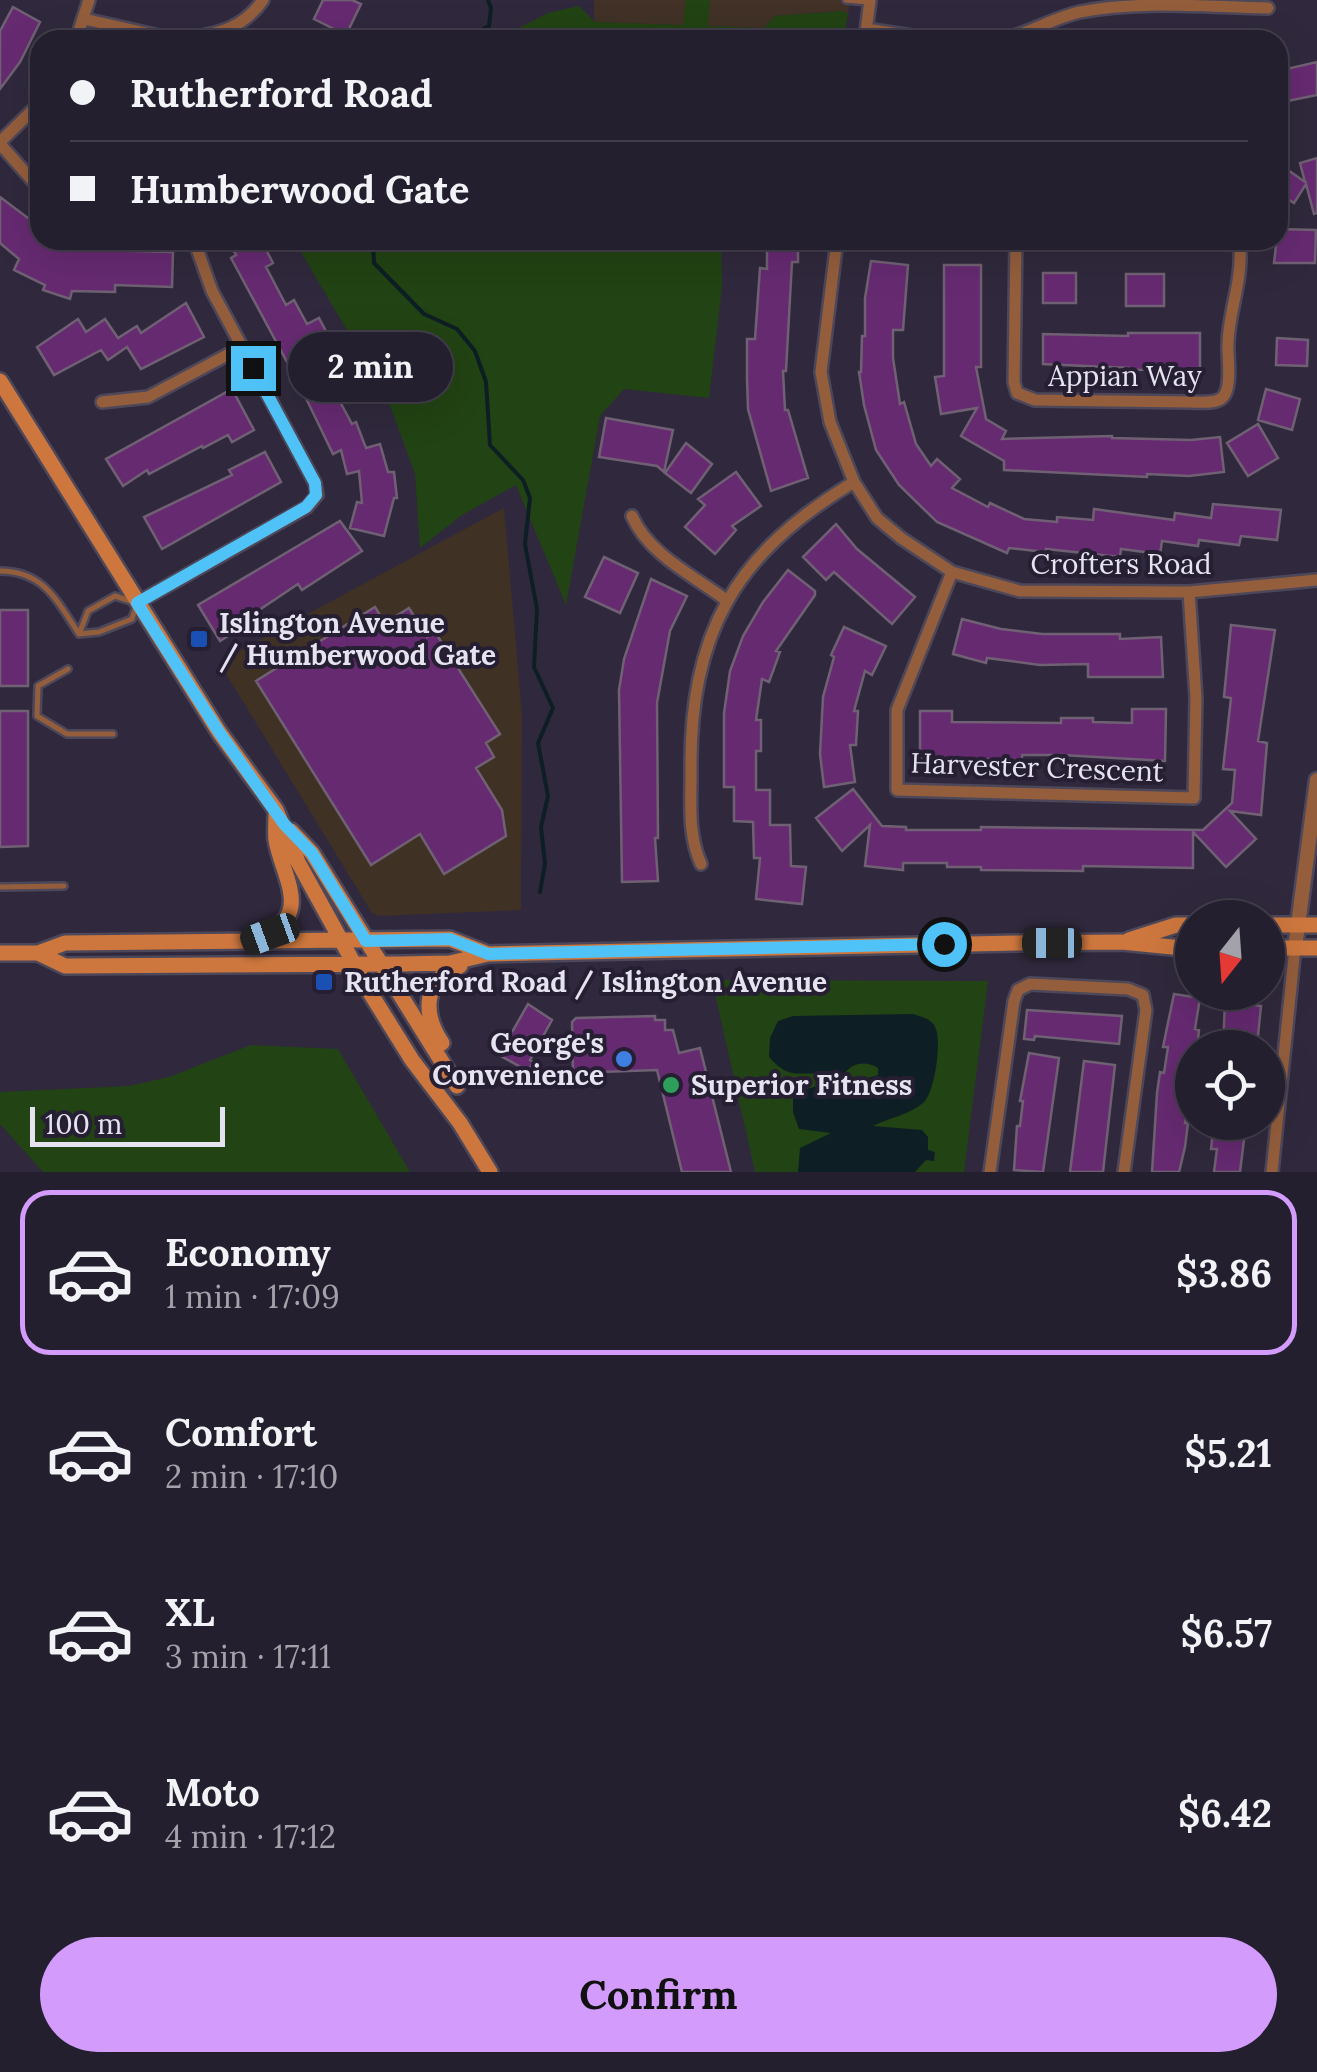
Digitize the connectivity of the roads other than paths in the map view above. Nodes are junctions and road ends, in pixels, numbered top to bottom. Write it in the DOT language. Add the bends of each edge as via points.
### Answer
graph roads {
  1 [pos="90,0"];
  2 [pos="262,0"];
  3 [pos="846,0"];
  4 [pos="870,1"];
  5 [pos="1268,8"];
  6 [pos="84,19"];
  7 [pos="80,30"];
  8 [pos="134,30"];
  9 [pos="228,30"];
  10 [pos="866,30"];
  11 [pos="1033,30"];
  12 [pos="30,113"];
  13 [pos="0,143"];
  14 [pos="30,178"];
  15 [pos="198,250"];
  16 [pos="837,250"];
  17 [pos="1016,250"];
  18 [pos="1240,250"];
  19 [pos="242,347"];
  20 [pos="0,380"];
  21 [pos="102,402"];
  22 [pos="854,482"];
  23 [pos="632,516"];
  24 [pos="0,571"];
  25 [pos="952,572"];
  26 [pos="1317,580"];
  27 [pos="1189,592"];
  28 [pos="726,600"];
  29 [pos="137,603"];
  30 [pos="78,634"];
  31 [pos="68,669"];
  32 [pos="113,734"];
  33 [pos="1317,780"];
  34 [pos="280,817"];
  35 [pos="702,864"];
  36 [pos="64,886"];
  37 [pos="0,887"];
  38 [pos="1175,925"];
  39 [pos="1285,925"];
  40 [pos="1298,925"];
  41 [pos="1317,925"];
  42 [pos="344,941"];
  43 [pos="366,941"];
  44 [pos="247,942"];
  45 [pos="1122,942"];
  46 [pos="1175,947"];
  47 [pos="1285,948"];
  48 [pos="1295,948"];
  49 [pos="1317,948"];
  50 [pos="0,953"];
  51 [pos="38,953"];
  52 [pos="488,954"];
  53 [pos="513,954"];
  54 [pos="381,964"];
  55 [pos="356,965"];
  56 [pos="458,1086"];
  57 [pos="460,1123"];
  58 [pos="490,1172"];
  59 [pos="990,1172"];
  60 [pos="1124,1172"];
  61 [pos="1272,1172"];
  1 -- 6 [label="street"];
  2 -- 9 [label="street"];
  3 -- 4 [label="lane"];
  4 -- 10 [label="street"];
  5 -- 11 [label="street" via="1114,6"];
  6 -- 7 [label="street"];
  6 -- 8 [label="street"];
  12 -- 13 [label="street"];
  13 -- 14 [label="street"];
  15 -- 19 [label="street"];
  16 -- 22 [label="street, Crofters Road" via="821,372 830,422"];
  17 -- 18 [label="street, Appian Way" via="1017,392 1035,400 1191,402 1215,401 1226,390"];
  19 -- 21 [label="street" via="148,398"];
  19 -- 29 [label="street" via="316,495 306,507"];
  20 -- 29 [label="main road"];
  22 -- 25 [label="street, Crofters Road" via="877,518"];
  22 -- 28 [label="street" via="758,555"];
  23 -- 28 [label="street" via="650,544"];
  24 -- 30 [label="lane" via="44,583"];
  25 -- 27 [label="street, Crofters Road" via="1032,592"];
  25 -- 27 [label="street, Harvester Crescent" via="898,710 897,790 1194,798"];
  26 -- 27 [label="street, Crofters Road"];
  28 -- 35 [label="street" via="702,660 690,738 692,844"];
  29 -- 30 [label="lane" via="132,619"];
  29 -- 30 [label="lane" via="115,596 88,611"];
  29 -- 34 [label="main road"];
  31 -- 32 [label="lane" via="38,686 37,716 67,734"];
  33 -- 40 [label="street"];
  34 -- 42 [label="main road"];
  34 -- 43 [label="main road" via="312,853"];
  34 -- 44 [label="main road" via="276,840 290,877 290,906 276,930"];
  36 -- 37 [label="lane"];
  38 -- 45 [label="main road"];
  39 -- 40 [label="main road"];
  40 -- 41 [label="main road"];
  40 -- 48 [label="street"];
  42 -- 43 [label="main road"];
  42 -- 44 [label="main road"];
  42 -- 55 [label="main road"];
  43 -- 52 [label="main road" via="450,939"];
  43 -- 54 [label="main road"];
  44 -- 51 [label="main road" via="65,942"];
  45 -- 46 [label="main road"];
  45 -- 53 [label="main road"];
  47 -- 48 [label="main road"];
  48 -- 49 [label="main road"];
  48 -- 61 [label="street"];
  50 -- 51 [label="main road"];
  51 -- 55 [label="main road" via="65,966"];
  52 -- 53 [label="main road"];
  52 -- 54 [label="main road" via="450,963"];
  53 -- 56 [label="main road" via="455,967 432,988 430,1022 457,1071"];
  54 -- 55 [label="main road"];
  54 -- 56 [label="main road"];
  55 -- 57 [label="main road" via="412,1060"];
  56 -- 57 [label="main road"];
  57 -- 58 [label="main road"];
  59 -- 60 [label="street" via="1014,1001 1030,984 1143,995"];
}
